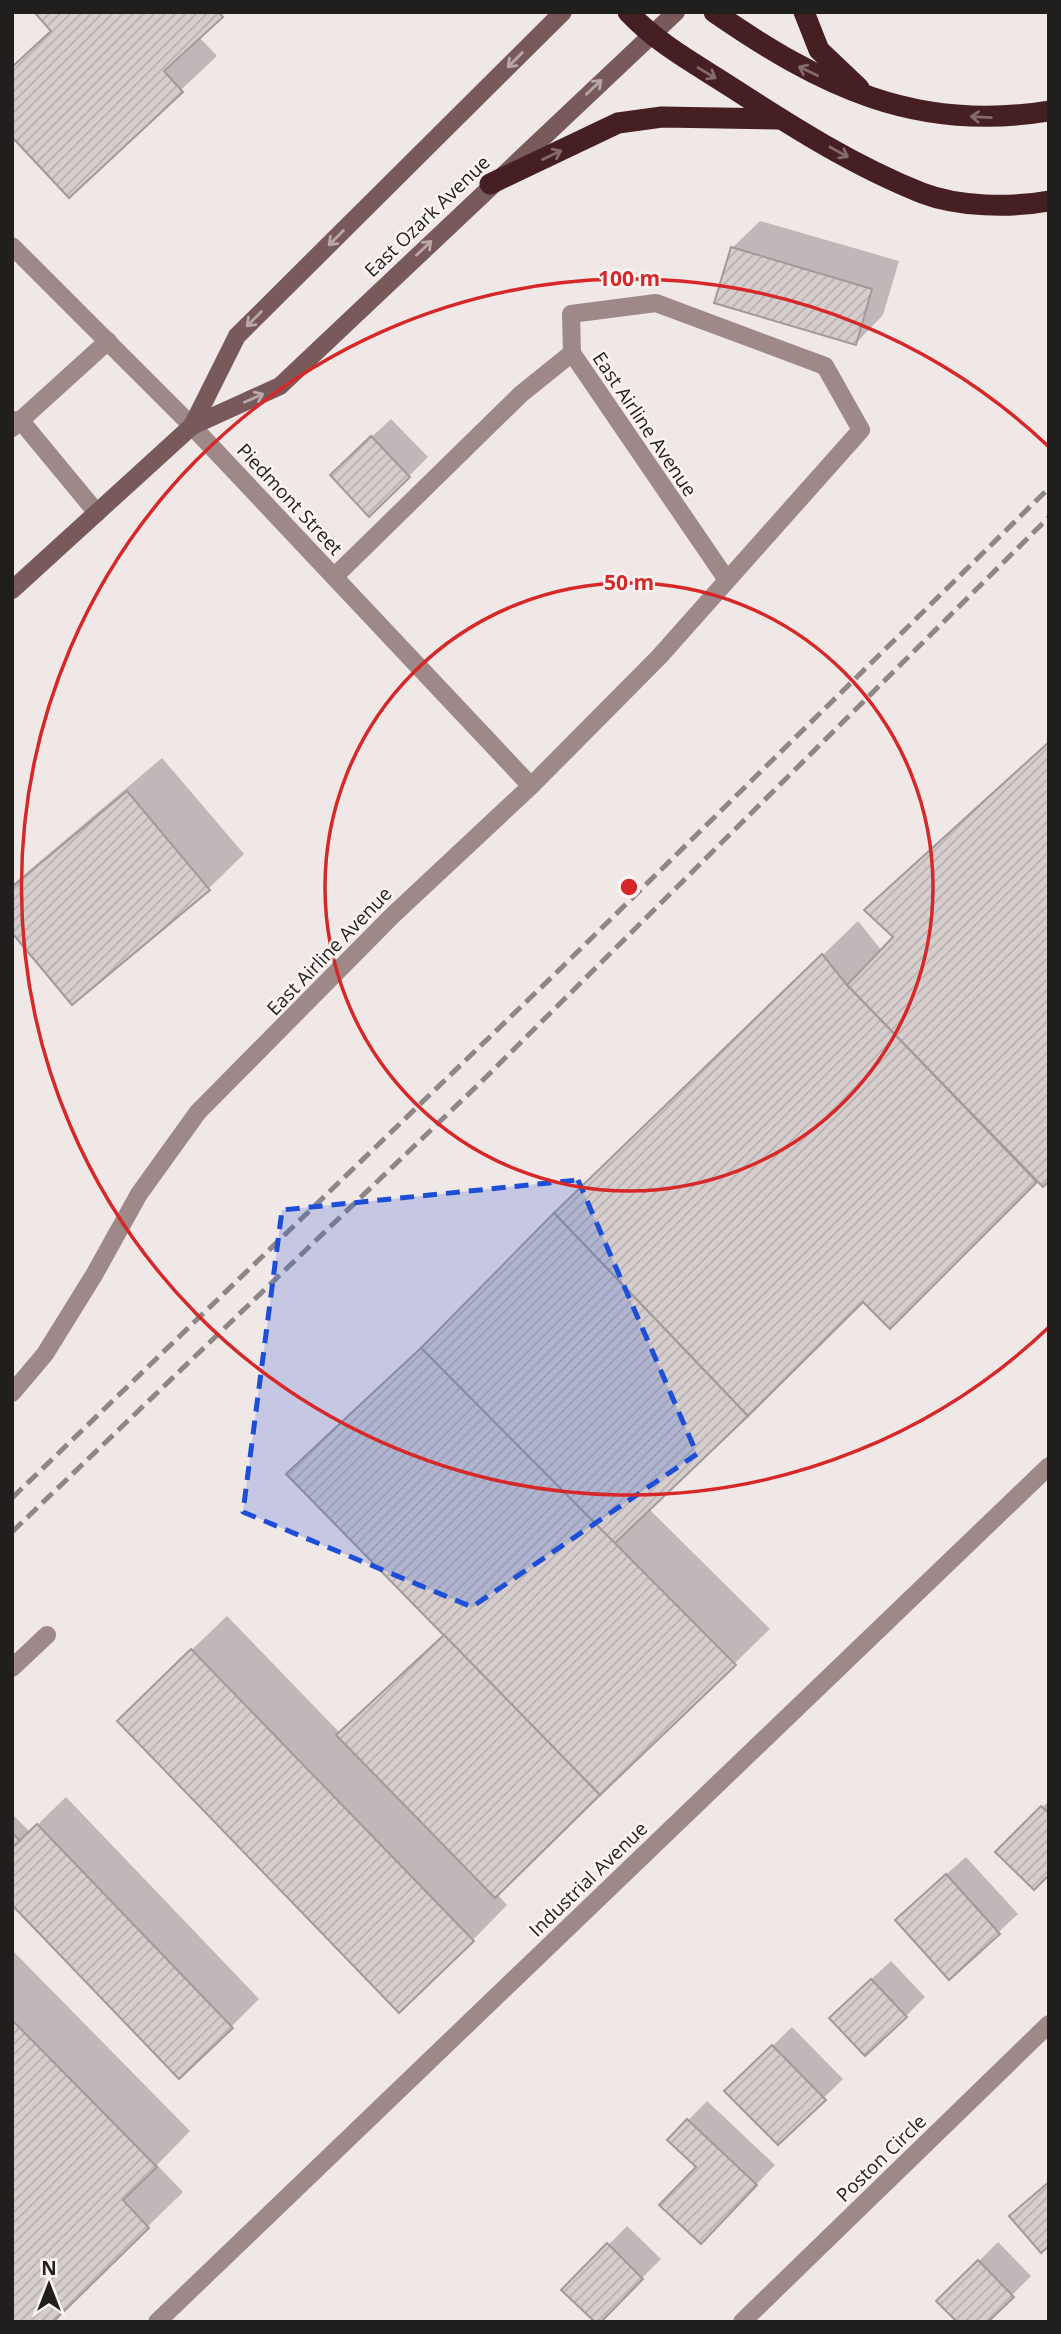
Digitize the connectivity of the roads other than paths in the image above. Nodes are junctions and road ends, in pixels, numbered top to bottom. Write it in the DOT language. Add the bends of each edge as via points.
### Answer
graph roads {
  1 [pos="563,12"];
  2 [pos="628,12"];
  3 [pos="676,12"];
  4 [pos="714,12"];
  5 [pos="804,12"];
  6 [pos="650,36"];
  7 [pos="870,99"];
  8 [pos="1049,111"];
  9 [pos="779,119"];
  10 [pos="491,184"];
  11 [pos="1049,201"];
  12 [pos="12,246"];
  13 [pos="108,341"];
  14 [pos="572,353"];
  15 [pos="15,423"];
  16 [pos="192,426"];
  17 [pos="97,513"];
  18 [pos="334,577"];
  19 [pos="727,580"];
  20 [pos="12,590"];
  21 [pos="531,786"];
  22 [pos="12,1393"];
  23 [pos="1049,1466"];
  24 [pos="47,1635"];
  25 [pos="12,1668"];
  26 [pos="1049,2024"];
  27 [pos="157,2322"];
  28 [pos="742,2322"];
  1 -- 16 [label="main road, East Ozark Avenue, one-way" via="237,336"];
  2 -- 6 [label="highway"];
  3 -- 6 [label="main road, East Ozark Avenue"];
  7 -- 4 [label="highway, one-way" via="783,59"];
  5 -- 7 [label="highway" via="819,50"];
  6 -- 9 [label="highway, one-way"];
  10 -- 6 [label="main road, East Ozark Avenue, one-way"];
  8 -- 7 [label="highway, one-way" via="1004,119 934,115"];
  10 -- 9 [label="highway, one-way" via="618,123 662,117"];
  9 -- 11 [label="highway, one-way" via="924,194 978,204"];
  16 -- 10 [label="main road, East Ozark Avenue, one-way" via="280,386"];
  12 -- 13 [label="street, Piedmont Street"];
  13 -- 15 [label="street"];
  13 -- 16 [label="street, Piedmont Street"];
  14 -- 18 [label="street" via="521,394"];
  14 -- 19 [label="street, East Airline Avenue"];
  14 -- 19 [label="street, East Airline Avenue" via="571,314 656,303 825,366 861,430"];
  15 -- 17 [label="street"];
  16 -- 17 [label="main road, East Ozark Avenue"];
  16 -- 18 [label="street, Piedmont Street"];
  17 -- 20 [label="main road, East Ozark Avenue"];
  18 -- 21 [label="street, Piedmont Street"];
  19 -- 21 [label="street, East Airline Avenue" via="659,657"];
  21 -- 22 [label="street, East Airline Avenue" via="393,915 198,1112 139,1194 45,1354"];
  23 -- 27 [label="street, Industrial Avenue"];
  24 -- 25 [label="street"];
  26 -- 28 [label="street, Poston Circle"];
}
